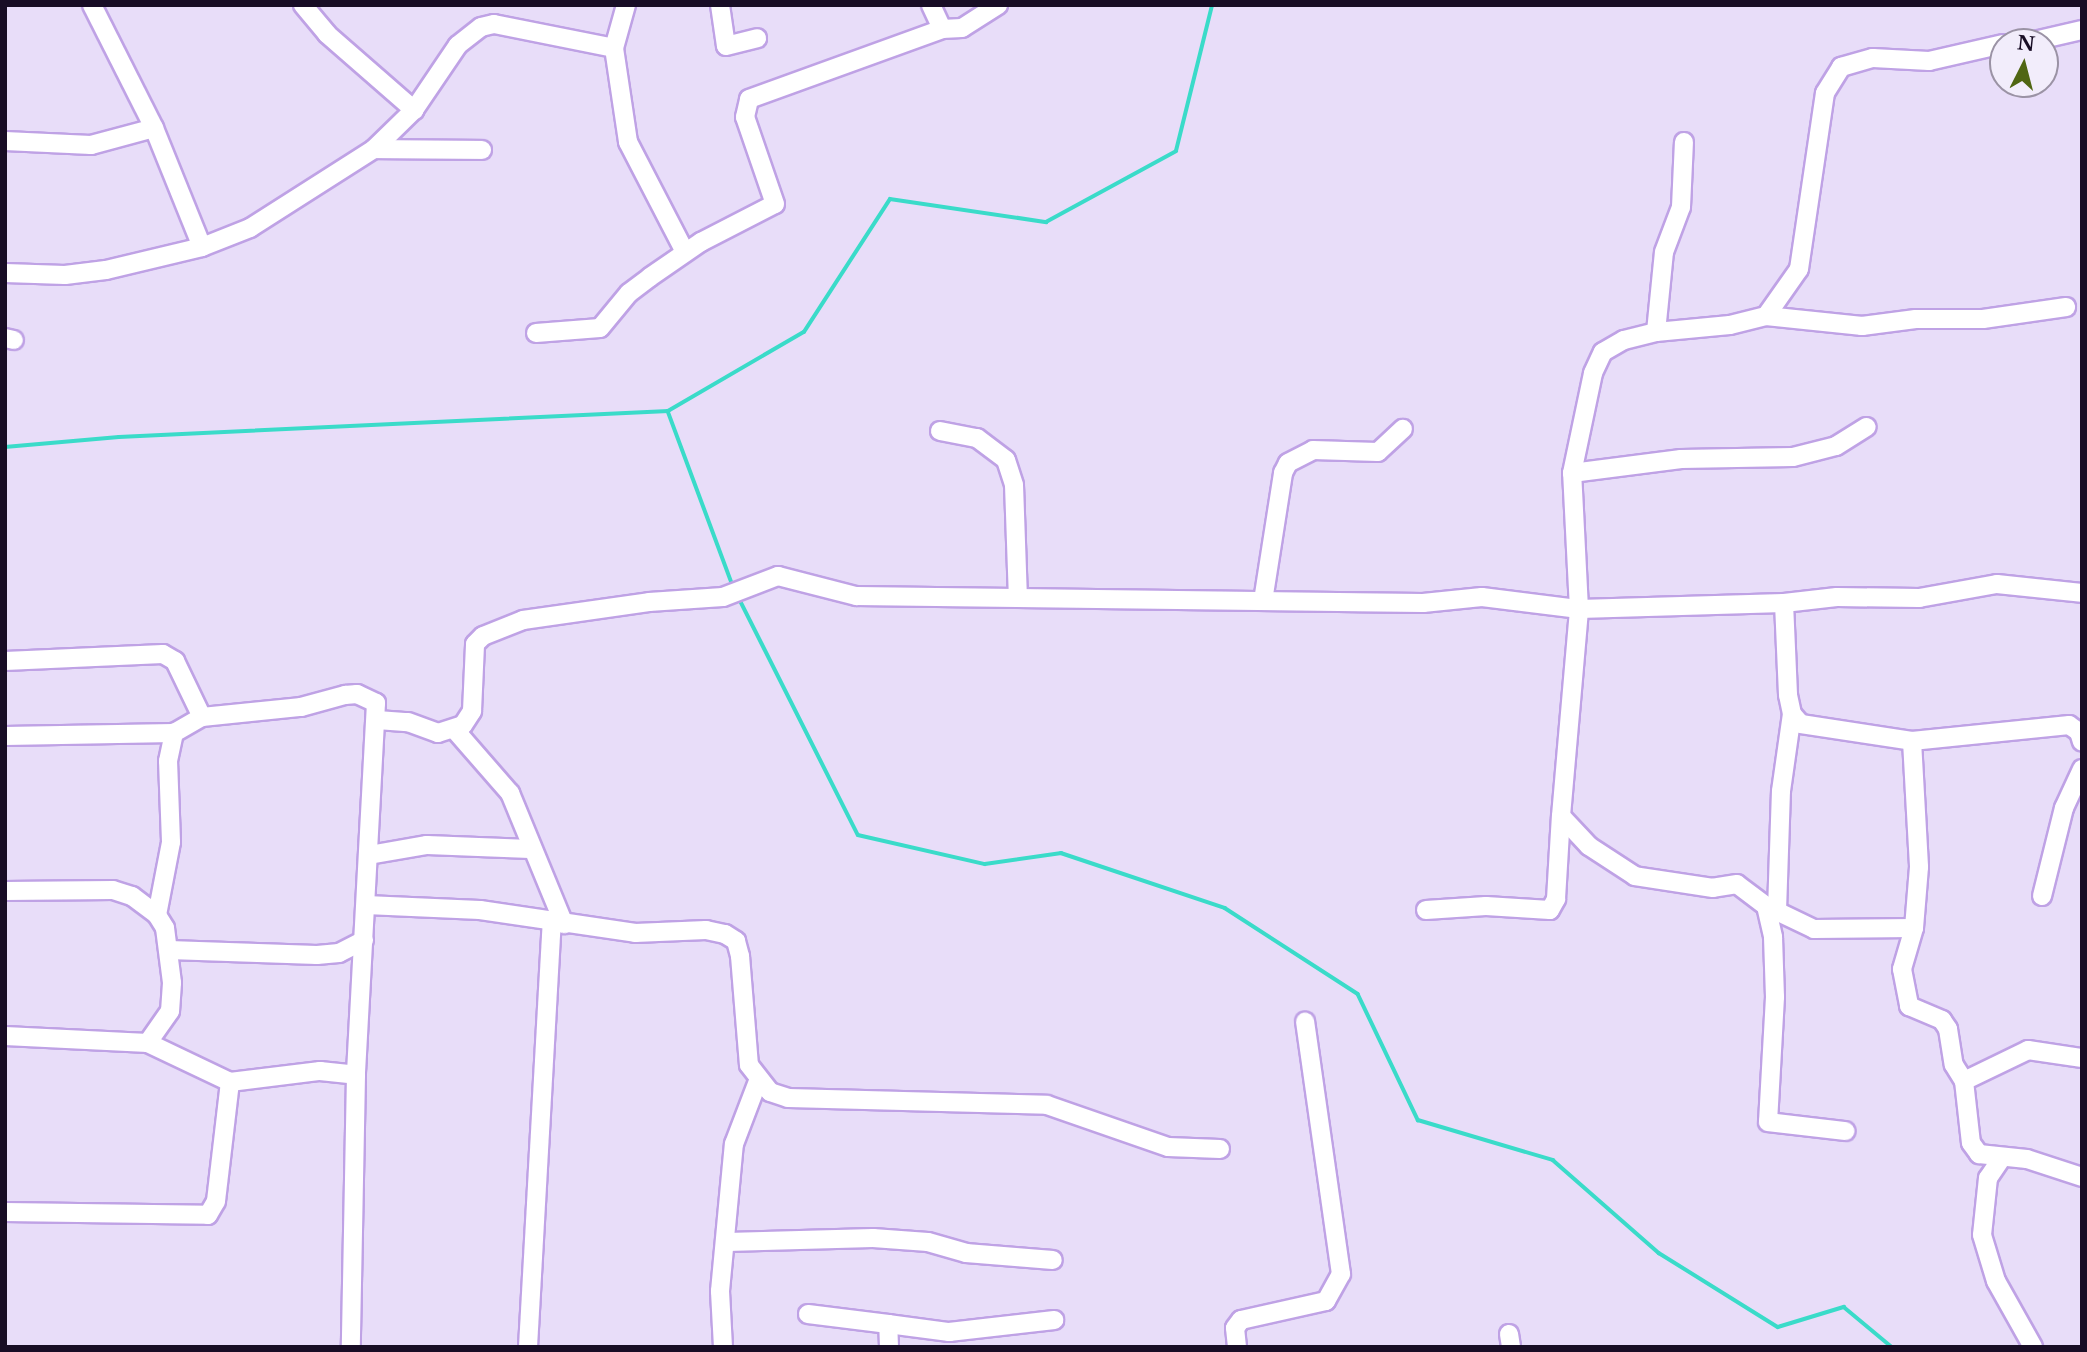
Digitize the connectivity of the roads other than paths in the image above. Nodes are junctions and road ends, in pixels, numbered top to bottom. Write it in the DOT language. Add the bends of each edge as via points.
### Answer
graph roads {
  1 [pos="92,5"];
  2 [pos="303,5"];
  3 [pos="626,5"];
  4 [pos="720,5"];
  5 [pos="931,5"];
  6 [pos="998,5"];
  7 [pos="942,29"];
  8 [pos="2082,30"];
  9 [pos="2059,35"];
  10 [pos="757,38"];
  11 [pos="1989,47"];
  12 [pos="614,48"];
  13 [pos="414,110"];
  14 [pos="154,128"];
  15 [pos="5,141"];
  16 [pos="1684,142"];
  17 [pos="374,149"];
  18 [pos="482,150"];
  19 [pos="202,247"];
  20 [pos="685,252"];
  21 [pos="5,273"];
  22 [pos="2066,307"];
  23 [pos="1766,316"];
  24 [pos="1656,332"];
  25 [pos="536,333"];
  26 [pos="1867,427"];
  27 [pos="1404,429"];
  28 [pos="940,431"];
  29 [pos="1572,474"];
  30 [pos="2082,593"];
  31 [pos="1018,598"];
  32 [pos="1263,601"];
  33 [pos="1784,603"];
  34 [pos="1579,609"];
  35 [pos="5,661"];
  36 [pos="1792,714"];
  37 [pos="202,717"];
  38 [pos="377,720"];
  39 [pos="455,730"];
  40 [pos="174,733"];
  41 [pos="5,736"];
  42 [pos="1912,741"];
  43 [pos="2082,743"];
  44 [pos="2082,768"];
  45 [pos="1561,816"];
  46 [pos="530,849"];
  47 [pos="369,855"];
  48 [pos="5,891"];
  49 [pos="2042,896"];
  50 [pos="366,905"];
  51 [pos="1771,908"];
  52 [pos="1426,910"];
  53 [pos="157,915"];
  54 [pos="558,923"];
  55 [pos="1914,928"];
  56 [pos="364,940"];
  57 [pos="169,950"];
  58 [pos="1305,1022"];
  59 [pos="5,1036"];
  60 [pos="148,1043"];
  61 [pos="2082,1058"];
  62 [pos="356,1075"];
  63 [pos="758,1081"];
  64 [pos="1964,1081"];
  65 [pos="230,1082"];
  66 [pos="1845,1131"];
  67 [pos="1220,1149"];
  68 [pos="2001,1159"];
  69 [pos="2082,1177"];
  70 [pos="5,1212"];
  71 [pos="727,1242"];
  72 [pos="1053,1260"];
  73 [pos="808,1314"];
  74 [pos="1054,1320"];
  75 [pos="888,1324"];
  76 [pos="351,1347"];
  77 [pos="528,1347"];
  78 [pos="723,1347"];
  79 [pos="889,1347"];
  80 [pos="1237,1347"];
  81 [pos="2033,1347"];
  1 -- 14 [label="street"];
  2 -- 13 [label="street" via="327,34"];
  3 -- 12 [label="street"];
  4 -- 10 [label="street" via="726,46"];
  5 -- 7 [label="street"];
  6 -- 7 [label="street" via="962,27"];
  7 -- 20 [label="street" via="749,99 745,117 775,204"];
  8 -- 9 [label="street"];
  11 -- 23 [label="street" via="1929,61 1873,58 1841,66 1825,93 1800,270"];
  12 -- 13 [label="street" via="494,24 481,27 458,45"];
  12 -- 20 [label="street" via="628,142"];
  13 -- 17 [label="street"];
  14 -- 15 [label="street" via="91,145"];
  14 -- 19 [label="street"];
  16 -- 24 [label="street" via="1681,206 1662,262"];
  17 -- 18 [label="street"];
  17 -- 19 [label="street" via="250,228"];
  19 -- 21 [label="street" via="86,274"];
  20 -- 25 [label="street" via="629,293 600,328"];
  22 -- 23 [label="street" via="1983,319 1916,319 1862,326"];
  23 -- 24 [label="street" via="1730,325"];
  24 -- 29 [label="street" via="1612,345 1598,360"];
  26 -- 29 [label="street" via="1836,446 1793,457 1681,459"];
  27 -- 32 [label="street" via="1378,452 1313,450 1288,463"];
  28 -- 31 [label="street" via="977,438 1006,460 1014,485"];
  29 -- 34 [label="street"];
  30 -- 33 [label="street" via="1997,584 1919,597 1838,597"];
  31 -- 32 [label="street"];
  31 -- 39 [label="street" via="856,596 778,576 723,597 523,620 477,640 472,712"];
  32 -- 34 [label="street" via="1423,603 1482,597"];
  33 -- 34 [label="street"];
  33 -- 36 [label="street" via="1785,668"];
  34 -- 45 [label="street"];
  35 -- 37 [label="street" via="163,653 175,661"];
  36 -- 42 [label="street" via="1801,724 1824,730"];
  36 -- 51 [label="street"];
  37 -- 38 [label="street" via="301,708 351,694 376,703"];
  37 -- 40 [label="street"];
  38 -- 39 [label="street" via="408,722 438,733"];
  38 -- 47 [label="street"];
  39 -- 46 [label="street" via="510,793"];
  40 -- 41 [label="street"];
  40 -- 53 [label="street" via="168,761 171,842"];
  42 -- 43 [label="street" via="2069,725 2076,728"];
  42 -- 55 [label="street" via="1919,839"];
  44 -- 49 [label="street" via="2064,808"];
  45 -- 51 [label="street" via="1589,846 1635,876 1713,888 1737,884"];
  45 -- 52 [label="street" via="1556,899 1550,910 1486,906"];
  46 -- 47 [label="street" via="427,845"];
  46 -- 54 [label="street"];
  47 -- 50 [label="street"];
  48 -- 53 [label="street" via="113,891 132,896"];
  50 -- 54 [label="street" via="480,910"];
  50 -- 56 [label="street"];
  51 -- 55 [label="street" via="1814,929"];
  51 -- 66 [label="street" via="1775,997 1768,1122"];
  53 -- 57 [label="street"];
  54 -- 63 [label="street" via="635,933 706,930 736,942 750,1065"];
  54 -- 77 [label="street"];
  55 -- 64 [label="street" via="1902,969 1905,995 1913,1009 1945,1024 1954,1065"];
  56 -- 57 [label="street" via="339,953 317,955"];
  56 -- 62 [label="street"];
  57 -- 60 [label="street" via="170,1011"];
  58 -- 80 [label="street" via="1341,1274 1326,1301 1241,1320 1235,1328"];
  59 -- 60 [label="street"];
  60 -- 65 [label="street"];
  61 -- 64 [label="street" via="2028,1050"];
  62 -- 65 [label="street" via="320,1071"];
  62 -- 76 [label="street"];
  63 -- 67 [label="street" via="770,1092 788,1098 1047,1105 1168,1147"];
  63 -- 71 [label="street" via="734,1144"];
  64 -- 68 [label="street" via="1970,1143 1979,1154"];
  65 -- 70 [label="street" via="216,1201 208,1215"];
  68 -- 69 [label="street" via="2027,1159"];
  68 -- 81 [label="street" via="1988,1178 1982,1235 1996,1281"];
  71 -- 72 [label="street" via="873,1238"];
  71 -- 78 [label="street" via="720,1291"];
  73 -- 75 [label="street"];
  74 -- 75 [label="street" via="949,1332"];
  75 -- 79 [label="street"];
}
